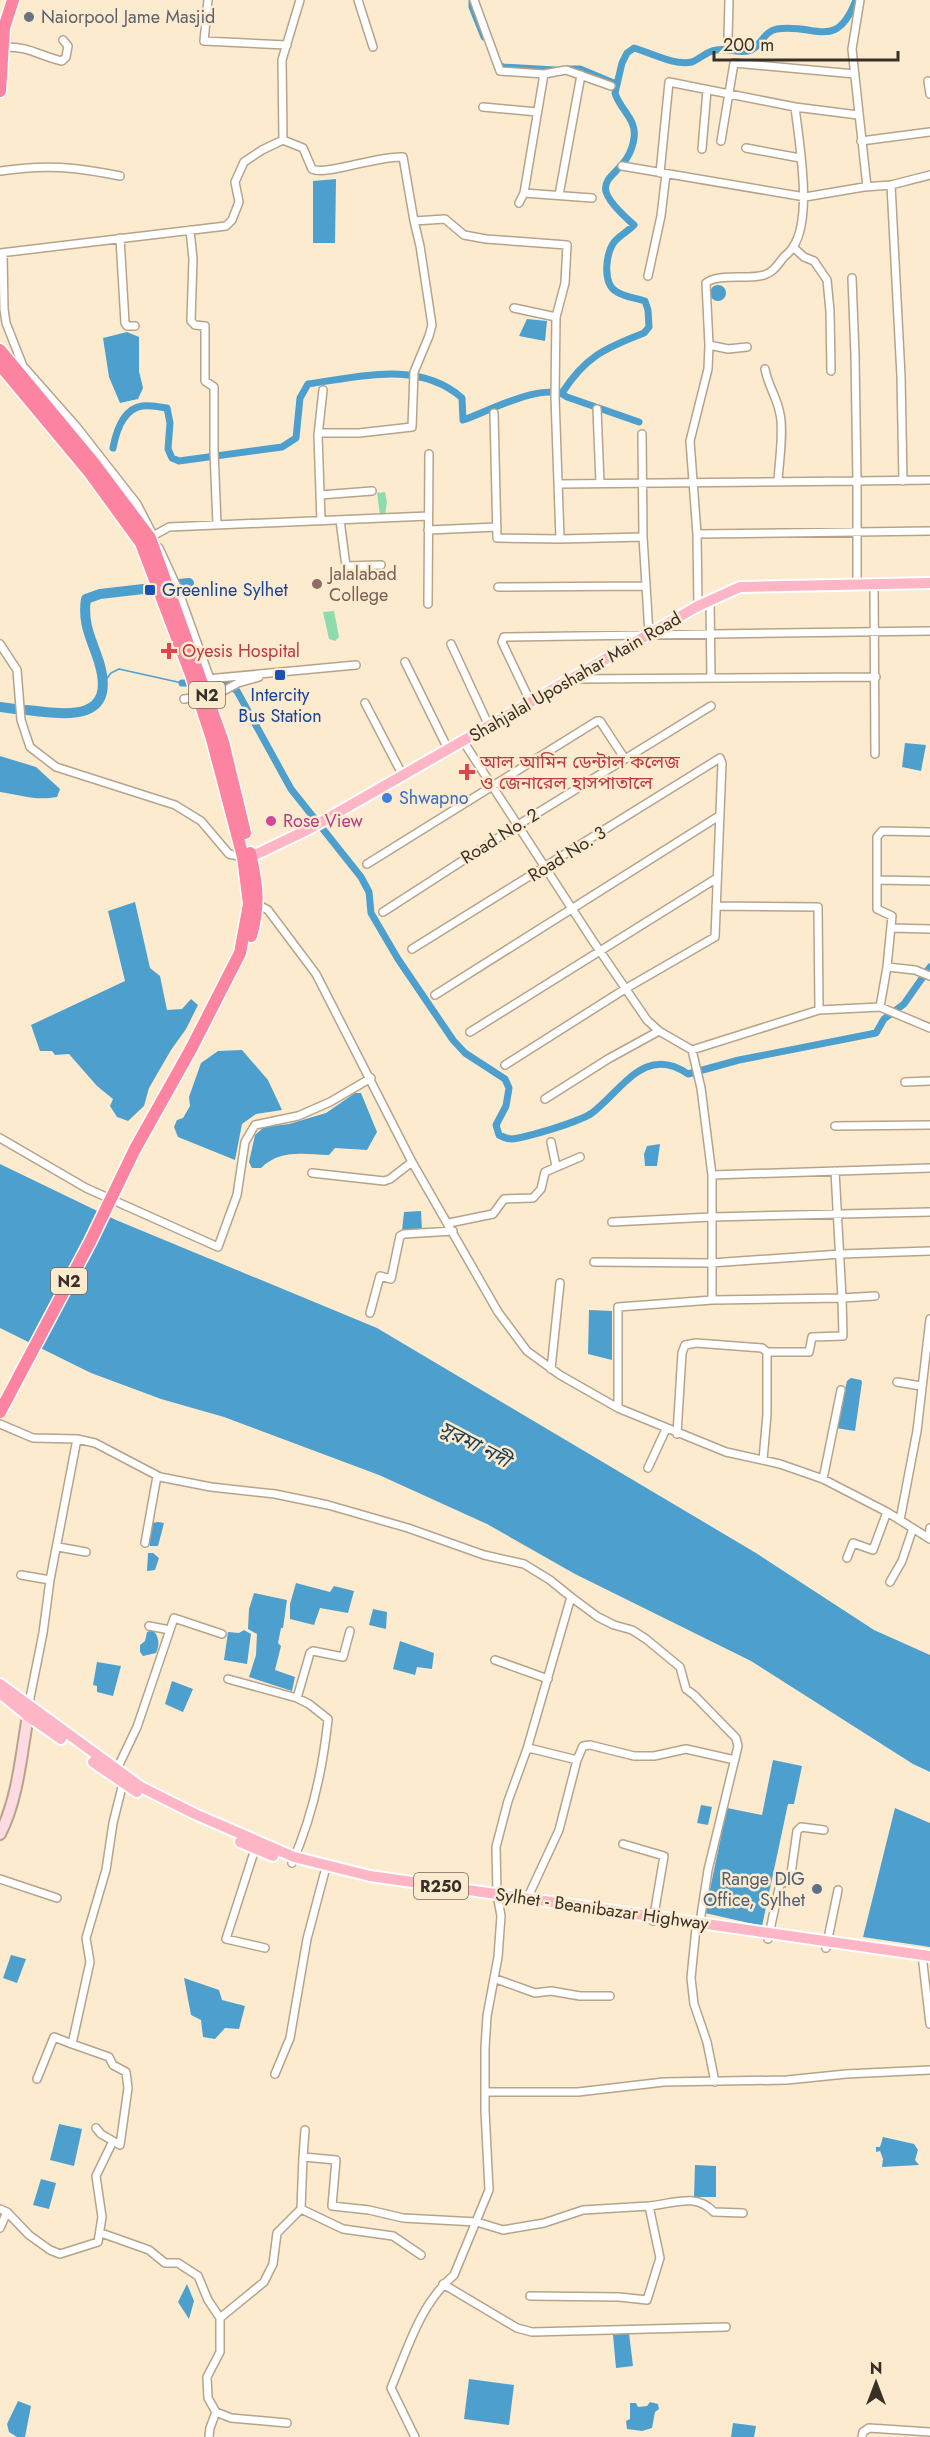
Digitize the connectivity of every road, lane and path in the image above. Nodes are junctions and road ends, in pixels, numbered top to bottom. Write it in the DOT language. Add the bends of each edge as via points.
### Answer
graph roads {
  1 [pos="13,0"];
  2 [pos="208,0"];
  3 [pos="300,0"];
  4 [pos="358,0"];
  5 [pos="474,0"];
  6 [pos="729,0"];
  7 [pos="860,0"];
  8 [pos="2,30"];
  9 [pos="728,39"];
  10 [pos="63,40"];
  11 [pos="287,45"];
  12 [pos="373,47"];
  13 [pos="2,50"];
  14 [pos="544,74"];
  15 [pos="855,74"];
  16 [pos="582,75"];
  17 [pos="928,81"];
  18 [pos="611,86"];
  19 [pos="707,90"];
  20 [pos="0,91"];
  21 [pos="729,94"];
  22 [pos="930,94"];
  23 [pos="483,106"];
  24 [pos="795,107"];
  25 [pos="537,112"];
  26 [pos="858,115"];
  27 [pos="930,132"];
  28 [pos="283,140"];
  29 [pos="720,141"];
  30 [pos="861,141"];
  31 [pos="746,148"];
  32 [pos="702,149"];
  33 [pos="800,158"];
  34 [pos="622,166"];
  35 [pos="0,171"];
  36 [pos="663,174"];
  37 [pos="930,175"];
  38 [pos="120,176"];
  39 [pos="891,185"];
  40 [pos="867,187"];
  41 [pos="524,193"];
  42 [pos="559,195"];
  43 [pos="805,197"];
  44 [pos="592,198"];
  45 [pos="519,203"];
  46 [pos="414,221"];
  47 [pos="190,230"];
  48 [pos="120,238"];
  49 [pos="793,248"];
  50 [pos="1,253"];
  51 [pos="648,276"];
  52 [pos="852,278"];
  53 [pos="514,308"];
  54 [pos="556,316"];
  55 [pos="135,326"];
  56 [pos="709,345"];
  57 [pos="747,346"];
  58 [pos="0,350"];
  59 [pos="0,365"];
  60 [pos="765,369"];
  61 [pos="831,371"];
  62 [pos="323,390"];
  63 [pos="597,409"];
  64 [pos="494,413"];
  65 [pos="320,434"];
  66 [pos="642,434"];
  67 [pos="429,454"];
  68 [pos="930,480"];
  69 [pos="778,481"];
  70 [pos="857,481"];
  71 [pos="903,481"];
  72 [pos="694,482"];
  73 [pos="600,483"];
  74 [pos="644,483"];
  75 [pos="559,484"];
  76 [pos="372,491"];
  77 [pos="320,495"];
  78 [pos="428,516"];
  79 [pos="340,520"];
  80 [pos="321,521"];
  81 [pos="217,524"];
  82 [pos="497,527"];
  83 [pos="428,530"];
  84 [pos="930,531"];
  85 [pos="858,532"];
  86 [pos="697,534"];
  87 [pos="643,537"];
  88 [pos="148,539"];
  89 [pos="560,539"];
  90 [pos="381,565"];
  91 [pos="930,583"];
  92 [pos="857,585"];
  93 [pos="874,585"];
  94 [pos="646,586"];
  95 [pos="498,587"];
  96 [pos="710,600"];
  97 [pos="428,604"];
  98 [pos="698,606"];
  99 [pos="930,631"];
  100 [pos="874,632"];
  101 [pos="710,633"];
  102 [pos="649,634"];
  103 [pos="0,644"];
  104 [pos="451,644"];
  105 [pos="405,662"];
  106 [pos="356,665"];
  107 [pos="303,670"];
  108 [pos="876,676"];
  109 [pos="711,678"];
  110 [pos="206,679"];
  111 [pos="571,679"];
  112 [pos="216,695"];
  113 [pos="192,698"];
  114 [pos="184,699"];
  115 [pos="365,703"];
  116 [pos="531,703"];
  117 [pos="711,706"];
  118 [pos="489,726"];
  119 [pos="463,741"];
  120 [pos="448,749"];
  121 [pos="875,754"];
  122 [pos="625,759"];
  123 [pos="402,774"];
  124 [pos="493,787"];
  125 [pos="719,816"];
  126 [pos="518,825"];
  127 [pos="930,832"];
  128 [pos="246,856"];
  129 [pos="367,864"];
  130 [pos="547,867"];
  131 [pos="717,878"];
  132 [pos="877,880"];
  133 [pos="930,881"];
  134 [pos="253,903"];
  135 [pos="716,906"];
  136 [pos="572,908"];
  137 [pos="383,912"];
  138 [pos="891,928"];
  139 [pos="930,929"];
  140 [pos="412,949"];
  141 [pos="599,950"];
  142 [pos="887,967"];
  143 [pos="930,976"];
  144 [pos="625,989"];
  145 [pos="435,995"];
  146 [pos="880,1007"];
  147 [pos="819,1010"];
  148 [pos="930,1028"];
  149 [pos="659,1030"];
  150 [pos="470,1032"];
  151 [pos="692,1050"];
  152 [pos="505,1065"];
  153 [pos="371,1078"];
  154 [pos="930,1081"];
  155 [pos="905,1082"];
  156 [pos="545,1099"];
  157 [pos="930,1125"];
  158 [pos="835,1126"];
  159 [pos="0,1138"];
  160 [pos="550,1142"];
  161 [pos="580,1157"];
  162 [pos="412,1162"];
  163 [pos="556,1166"];
  164 [pos="930,1168"];
  165 [pos="836,1171"];
  166 [pos="312,1173"];
  167 [pos="712,1175"];
  168 [pos="930,1212"];
  169 [pos="838,1215"];
  170 [pos="711,1217"];
  171 [pos="612,1222"];
  172 [pos="449,1223"];
  173 [pos="453,1231"];
  174 [pos="930,1251"];
  175 [pos="841,1254"];
  176 [pos="594,1262"];
  177 [pos="711,1263"];
  178 [pos="560,1283"];
  179 [pos="875,1296"];
  180 [pos="842,1298"];
  181 [pos="712,1300"];
  182 [pos="370,1313"];
  183 [pos="930,1319"];
  184 [pos="766,1352"];
  185 [pos="551,1370"];
  186 [pos="897,1382"];
  187 [pos="921,1386"];
  188 [pos="842,1390"];
  189 [pos="618,1408"];
  190 [pos="0,1412"];
  191 [pos="0,1425"];
  192 [pos="666,1429"];
  193 [pos="677,1434"];
  194 [pos="77,1439"];
  195 [pos="763,1460"];
  196 [pos="648,1468"];
  197 [pos="157,1476"];
  198 [pos="823,1479"];
  199 [pos="887,1512"];
  200 [pos="900,1520"];
  201 [pos="913,1528"];
  202 [pos="930,1528"];
  203 [pos="929,1538"];
  204 [pos="145,1543"];
  205 [pos="58,1547"];
  206 [pos="86,1552"];
  207 [pos="847,1558"];
  208 [pos="21,1575"];
  209 [pos="50,1580"];
  210 [pos="890,1582"];
  211 [pos="571,1597"];
  212 [pos="149,1626"];
  213 [pos="170,1630"];
  214 [pos="350,1631"];
  215 [pos="222,1634"];
  216 [pos="495,1660"];
  217 [pos="228,1679"];
  218 [pos="548,1679"];
  219 [pos="0,1684"];
  220 [pos="0,1693"];
  221 [pos="297,1698"];
  222 [pos="28,1710"];
  223 [pos="527,1749"];
  224 [pos="577,1760"];
  225 [pos="735,1760"];
  226 [pos="117,1769"];
  227 [pos="123,1783"];
  228 [pos="824,1830"];
  229 [pos="0,1834"];
  230 [pos="623,1844"];
  231 [pos="255,1849"];
  232 [pos="293,1860"];
  233 [pos="325,1871"];
  234 [pos="0,1879"];
  235 [pos="838,1890"];
  236 [pos="498,1897"];
  237 [pos="57,1898"];
  238 [pos="527,1899"];
  239 [pos="653,1919"];
  240 [pos="698,1925"];
  241 [pos="769,1936"];
  242 [pos="826,1944"];
  243 [pos="265,1948"];
  244 [pos="926,1958"];
  245 [pos="496,1979"];
  246 [pos="610,1996"];
  247 [pos="930,2024"];
  248 [pos="72,2044"];
  249 [pos="930,2070"];
  250 [pos="275,2074"];
  251 [pos="37,2079"];
  252 [pos="715,2082"];
  253 [pos="485,2092"];
  254 [pos="96,2128"];
  255 [pos="305,2130"];
  256 [pos="113,2141"];
  257 [pos="303,2157"];
  258 [pos="649,2206"];
  259 [pos="301,2209"];
  260 [pos="4,2210"];
  261 [pos="743,2213"];
  262 [pos="477,2222"];
  263 [pos="0,2228"];
  264 [pos="101,2233"];
  265 [pos="422,2255"];
  266 [pos="443,2284"];
  267 [pos="530,2296"];
  268 [pos="220,2318"];
  269 [pos="726,2327"];
  270 [pos="216,2412"];
  271 [pos="287,2422"];
  272 [pos="930,2432"];
  273 [pos="209,2437"];
  274 [pos="415,2437"];
  275 [pos="862,2437"];
  1 -- 8 [label="highway"];
  2 -- 11 [label="street" via="204,41"];
  3 -- 11 [label="street"];
  4 -- 12 [label="street"];
  5 -- 14 [label="street" via="500,71"];
  6 -- 9 [label="street"];
  7 -- 15 [label="street" via="852,49"];
  8 -- 13 [label="highway"];
  10 -- 13 [label="street" via="68,46 62,61 21,47"];
  11 -- 28 [label="street" via="282,60"];
  13 -- 20 [label="highway"];
  14 -- 16 [label="street" via="566,70"];
  14 -- 25 [label="street"];
  15 -- 21 [label="street" via="735,63"];
  15 -- 26 [label="street"];
  16 -- 18 [label="street"];
  16 -- 42 [label="street"];
  17 -- 22 [label="street"];
  19 -- 21 [label="street"];
  19 -- 32 [label="street"];
  19 -- 36 [label="street" via="668,82"];
  21 -- 24 [label="street"];
  21 -- 29 [label="street"];
  23 -- 25 [label="street"];
  24 -- 26 [label="street"];
  24 -- 33 [label="street"];
  25 -- 41 [label="street"];
  26 -- 30 [label="street"];
  27 -- 30 [label="street"];
  28 -- 46 [label="street" via="303,148 316,172 403,156"];
  28 -- 47 [label="street" via="244,162 235,182 239,202 230,224"];
  30 -- 40 [label="street"];
  31 -- 33 [label="street"];
  33 -- 43 [label="street"];
  34 -- 36 [label="street"];
  35 -- 38 [label="street" via="53,166"];
  36 -- 43 [label="street"];
  36 -- 51 [label="street" via="661,216"];
  37 -- 39 [label="street"];
  39 -- 40 [label="street"];
  39 -- 71 [label="street"];
  40 -- 43 [label="street"];
  41 -- 42 [label="street"];
  41 -- 45 [label="street"];
  42 -- 44 [label="street"];
  43 -- 49 [label="street"];
  46 -- 54 [label="street" via="446,219 464,235 567,245 565,283"];
  46 -- 65 [label="street" via="432,324 414,372 412,428"];
  47 -- 48 [label="street"];
  47 -- 81 [label="street" via="191,321 206,326 205,381 214,387"];
  48 -- 50 [label="street"];
  48 -- 55 [label="street" via="125,323"];
  49 -- 56 [label="street" via="765,275 715,278 706,283"];
  49 -- 61 [label="street" via="814,261 827,280"];
  50 -- 88 [label="street" via="6,323 23,366 137,504"];
  52 -- 70 [label="street"];
  53 -- 54 [label="street"];
  54 -- 75 [label="street"];
  56 -- 57 [label="street" via="728,349"];
  56 -- 72 [label="street" via="708,369 690,441"];
  58 -- 88 [label="highway, N2" via="93,462"];
  59 -- 88 [label="highway, N2"];
  60 -- 69 [label="street" via="781,417"];
  62 -- 65 [label="street"];
  63 -- 73 [label="street"];
  64 -- 82 [label="street"];
  65 -- 77 [label="street"];
  66 -- 74 [label="street"];
  67 -- 78 [label="street"];
  68 -- 71 [label="street"];
  69 -- 70 [label="street"];
  69 -- 72 [label="street"];
  70 -- 71 [label="street"];
  70 -- 85 [label="street"];
  72 -- 74 [label="street"];
  72 -- 86 [label="street"];
  73 -- 74 [label="street"];
  73 -- 75 [label="street"];
  74 -- 87 [label="street"];
  75 -- 89 [label="street"];
  76 -- 77 [label="street"];
  77 -- 80 [label="street"];
  78 -- 79 [label="street"];
  78 -- 83 [label="street"];
  79 -- 80 [label="street"];
  79 -- 90 [label="street" via="346,566"];
  80 -- 81 [label="street"];
  81 -- 88 [label="street" via="170,527"];
  82 -- 83 [label="street"];
  82 -- 89 [label="street" via="498,538"];
  83 -- 97 [label="street"];
  84 -- 85 [label="street"];
  85 -- 86 [label="street"];
  85 -- 92 [label="street"];
  86 -- 98 [label="street"];
  87 -- 89 [label="street"];
  87 -- 94 [label="street"];
  88 -- 110 [label="highway, N2"];
  88 -- 128 [label="highway, N2"];
  91 -- 93 [label="main road, Shahjalal Uposhahar Main Road"];
  92 -- 93 [label="main road, Shahjalal Uposhahar Main Road"];
  92 -- 96 [label="main road, Shahjalal Uposhahar Main Road" via="740,587"];
  93 -- 100 [label="street"];
  94 -- 95 [label="street"];
  94 -- 102 [label="street"];
  96 -- 98 [label="main road, Shahjalal Uposhahar Main Road"];
  96 -- 101 [label="street"];
  98 -- 102 [label="main road, Shahjalal Uposhahar Main Road"];
  99 -- 100 [label="street"];
  100 -- 101 [label="street"];
  100 -- 108 [label="street"];
  101 -- 102 [label="street"];
  101 -- 109 [label="street"];
  102 -- 111 [label="main road, Shahjalal Uposhahar Main Road"];
  102 -- 116 [label="street" via="504,637 502,642"];
  103 -- 128 [label="street" via="17,670 21,720 30,747 43,759 56,767 175,805 201,821 229,854"];
  104 -- 118 [label="street"];
  105 -- 120 [label="street"];
  106 -- 107 [label="street"];
  107 -- 110 [label="street"];
  107 -- 112 [label="street" via="238,683"];
  108 -- 109 [label="street"];
  108 -- 121 [label="street"];
  109 -- 111 [label="street"];
  110 -- 128 [label="highway, N2"];
  111 -- 116 [label="main road, Shahjalal Uposhahar Main Road"];
  113 -- 114 [label="street"];
  115 -- 123 [label="street"];
  116 -- 118 [label="main road, Shahjalal Uposhahar Main Road"];
  117 -- 122 [label="street, Road No. 2"];
  118 -- 119 [label="main road, Shahjalal Uposhahar Main Road"];
  119 -- 120 [label="main road, Shahjalal Uposhahar Main Road"];
  119 -- 124 [label="street"];
  120 -- 123 [label="main road, Shahjalal Uposhahar Main Road"];
  122 -- 124 [label="street" via="600,721"];
  122 -- 126 [label="street, Road No. 2"];
  123 -- 128 [label="main road, Shahjalal Uposhahar Main Road" via="309,829"];
  124 -- 126 [label="street"];
  124 -- 129 [label="street"];
  125 -- 130 [label="street, Road No. 3" via="720,758"];
  125 -- 131 [label="street"];
  125 -- 136 [label="street"];
  126 -- 130 [label="street"];
  126 -- 137 [label="street, Road No. 2"];
  127 -- 132 [label="street" via="879,833"];
  128 -- 134 [label="highway, N2"];
  130 -- 136 [label="street"];
  130 -- 140 [label="street, Road No. 3"];
  131 -- 135 [label="street"];
  131 -- 141 [label="street"];
  132 -- 133 [label="street"];
  132 -- 138 [label="street" via="877,909 892,916"];
  134 -- 153 [label="street" via="268,910 316,974"];
  134 -- 190 [label="highway, N2, bridge" via="240,953"];
  135 -- 144 [label="street" via="715,937"];
  135 -- 147 [label="street" via="818,907"];
  136 -- 141 [label="street"];
  136 -- 145 [label="street"];
  138 -- 139 [label="street"];
  138 -- 142 [label="street"];
  141 -- 144 [label="street"];
  141 -- 150 [label="street"];
  142 -- 143 [label="street"];
  142 -- 146 [label="street"];
  144 -- 149 [label="street"];
  144 -- 152 [label="street"];
  146 -- 147 [label="street"];
  146 -- 148 [label="street"];
  147 -- 151 [label="street"];
  149 -- 151 [label="street"];
  149 -- 156 [label="street"];
  151 -- 167 [label="street"];
  153 -- 159 [label="street" via="298,1116 255,1125 244,1142 237,1194 218,1247 86,1188"];
  153 -- 162 [label="street"];
  154 -- 155 [label="street"];
  157 -- 158 [label="street"];
  160 -- 163 [label="street"];
  161 -- 163 [label="street"];
  162 -- 166 [label="street" via="384,1181"];
  162 -- 172 [label="street"];
  163 -- 172 [label="street" via="545,1172 541,1189 533,1198 504,1199 493,1214"];
  164 -- 165 [label="street"];
  165 -- 167 [label="street"];
  165 -- 169 [label="street"];
  167 -- 170 [label="street"];
  168 -- 169 [label="street"];
  169 -- 170 [label="street"];
  169 -- 175 [label="street"];
  170 -- 171 [label="street"];
  170 -- 177 [label="street"];
  172 -- 173 [label="street"];
  173 -- 182 [label="street" via="400,1236 391,1279 380,1276"];
  173 -- 185 [label="street" via="512,1332 527,1352"];
  174 -- 175 [label="street"];
  175 -- 177 [label="street"];
  175 -- 180 [label="street"];
  176 -- 177 [label="street"];
  177 -- 181 [label="street"];
  178 -- 185 [label="street"];
  179 -- 180 [label="street"];
  180 -- 181 [label="street"];
  180 -- 184 [label="street" via="843,1336 812,1337 809,1352"];
  181 -- 189 [label="street" via="618,1307"];
  183 -- 187 [label="street"];
  184 -- 193 [label="street" via="762,1348 685,1345"];
  184 -- 195 [label="street"];
  185 -- 189 [label="street"];
  186 -- 187 [label="street"];
  187 -- 200 [label="street"];
  188 -- 198 [label="street"];
  189 -- 192 [label="street"];
  191 -- 194 [label="street" via="33,1438"];
  192 -- 193 [label="street"];
  192 -- 196 [label="street"];
  193 -- 195 [label="street" via="726,1452"];
  194 -- 197 [label="street" via="95,1443"];
  194 -- 205 [label="street"];
  195 -- 198 [label="street"];
  197 -- 204 [label="street"];
  197 -- 211 [label="street" via="275,1494 408,1528 484,1555 524,1564"];
  198 -- 199 [label="street"];
  199 -- 200 [label="street"];
  199 -- 207 [label="street" via="873,1550 852,1544"];
  200 -- 201 [label="street"];
  201 -- 203 [label="street"];
  201 -- 210 [label="street"];
  202 -- 203 [label="street"];
  205 -- 206 [label="street"];
  205 -- 209 [label="street"];
  208 -- 209 [label="street"];
  209 -- 222 [label="street" via="44,1634"];
  211 -- 218 [label="street"];
  211 -- 225 [label="street" via="598,1617 639,1635 680,1667 686,1689 736,1738"];
  212 -- 213 [label="street"];
  213 -- 215 [label="street" via="176,1618"];
  213 -- 226 [label="street" via="137,1727"];
  214 -- 221 [label="street" via="343,1657 310,1653"];
  216 -- 218 [label="street"];
  217 -- 221 [label="street"];
  218 -- 223 [label="street"];
  219 -- 222 [label="main road, Sylhet - Beanibazar Highway / R250"];
  220 -- 222 [label="main road, Sylhet - Beanibazar Highway / R250"];
  221 -- 232 [label="street" via="328,1719 319,1776"];
  222 -- 226 [label="main road, Sylhet - Beanibazar Highway / R250"];
  222 -- 227 [label="main road, Sylhet - Beanibazar Highway / R250"];
  222 -- 229 [label="street" via="19,1769"];
  223 -- 224 [label="street"];
  223 -- 236 [label="street" via="496,1847"];
  224 -- 225 [label="street" via="583,1746 590,1745 634,1756 686,1749"];
  224 -- 238 [label="street" via="559,1830"];
  225 -- 240 [label="street"];
  226 -- 232 [label="main road, Sylhet - Beanibazar Highway / R250" via="141,1787"];
  227 -- 231 [label="main road, Sylhet - Beanibazar Highway / R250" via="148,1799"];
  227 -- 248 [label="street" via="106,1870 86,1938 90,1962"];
  228 -- 241 [label="street" via="801,1827 797,1831 790,1881 780,1884"];
  230 -- 239 [label="street" via="664,1856"];
  231 -- 232 [label="main road, Sylhet - Beanibazar Highway / R250"];
  231 -- 243 [label="street" via="226,1939"];
  232 -- 233 [label="main road, Sylhet - Beanibazar Highway / R250"];
  232 -- 236 [label="main road, Sylhet - Beanibazar Highway / R250"];
  233 -- 236 [label="main road, Sylhet - Beanibazar Highway / R250" via="367,1881"];
  233 -- 250 [label="street" via="290,2038"];
  234 -- 237 [label="street"];
  235 -- 242 [label="street"];
  236 -- 238 [label="main road, Sylhet - Beanibazar Highway / R250"];
  236 -- 239 [label="main road, Sylhet - Beanibazar Highway / R250"];
  236 -- 245 [label="street"];
  238 -- 239 [label="main road, Sylhet - Beanibazar Highway / R250"];
  239 -- 240 [label="main road, Sylhet - Beanibazar Highway / R250"];
  240 -- 241 [label="main road, Sylhet - Beanibazar Highway / R250"];
  240 -- 252 [label="street" via="691,1978"];
  241 -- 242 [label="main road, Sylhet - Beanibazar Highway / R250"];
  242 -- 244 [label="main road, Sylhet - Beanibazar Highway / R250"];
  244 -- 247 [label="street"];
  245 -- 246 [label="street" via="535,1993"];
  245 -- 253 [label="street" via="487,2016"];
  248 -- 251 [label="street" via="54,2037"];
  248 -- 256 [label="street" via="109,2057 113,2065 126,2072 128,2088 120,2145"];
  249 -- 252 [label="street"];
  252 -- 253 [label="street" via="664,2082 578,2092"];
  253 -- 262 [label="street" via="489,2190"];
  254 -- 256 [label="street"];
  255 -- 257 [label="street"];
  256 -- 264 [label="street" via="96,2176"];
  257 -- 259 [label="street"];
  257 -- 262 [label="street" via="336,2160 332,2206 403,2218"];
  258 -- 261 [label="street" via="697,2200 714,2212"];
  258 -- 262 [label="street" via="583,2210 544,2223 503,2230"];
  258 -- 267 [label="street" via="660,2258 646,2300"];
  259 -- 265 [label="street" via="343,2229 393,2236"];
  259 -- 268 [label="street" via="276,2232 273,2264 264,2282"];
  260 -- 263 [label="street"];
  260 -- 264 [label="street" via="29,2235 60,2254 98,2242"];
  262 -- 266 [label="street" via="454,2275"];
  264 -- 268 [label="street" via="149,2250 165,2263 178,2263 198,2276"];
  266 -- 269 [label="street" via="517,2328 532,2332"];
  266 -- 274 [label="street" via="421,2313 391,2388"];
  268 -- 270 [label="street" via="220,2352 207,2377 208,2397"];
  270 -- 271 [label="street" via="231,2418"];
  270 -- 273 [label="street"];
  272 -- 275 [label="street" via="869,2428"];
}
